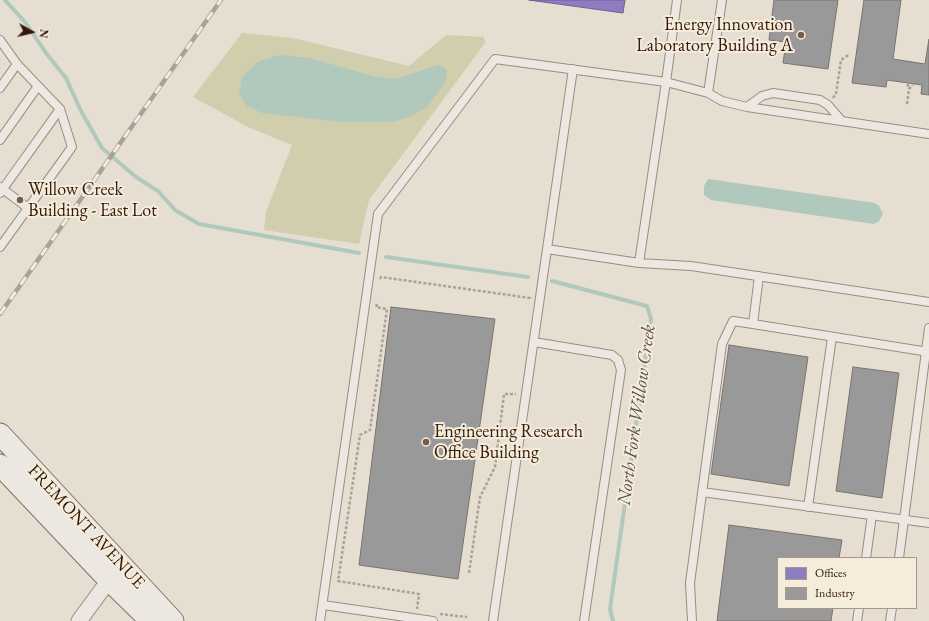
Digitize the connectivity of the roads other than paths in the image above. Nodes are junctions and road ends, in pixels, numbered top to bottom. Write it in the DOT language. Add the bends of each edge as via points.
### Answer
graph roads {
  1 [pos="677,0"];
  2 [pos="722,0"];
  3 [pos="0,40"];
  4 [pos="17,64"];
  5 [pos="573,69"];
  6 [pos="666,82"];
  7 [pos="38,86"];
  8 [pos="0,88"];
  9 [pos="708,93"];
  10 [pos="747,107"];
  11 [pos="60,109"];
  12 [pos="842,120"];
  13 [pos="929,134"];
  14 [pos="0,140"];
  15 [pos="1,190"];
  16 [pos="28,208"];
  17 [pos="0,247"];
  18 [pos="547,249"];
  19 [pos="640,263"];
  20 [pos="759,276"];
  21 [pos="929,302"];
  22 [pos="753,324"];
  23 [pos="929,328"];
  24 [pos="832,337"];
  25 [pos="534,342"];
  26 [pos="928,351"];
  27 [pos="0,434"];
  28 [pos="0,465"];
  29 [pos="702,492"];
  30 [pos="808,507"];
  31 [pos="872,515"];
  32 [pos="904,520"];
  33 [pos="929,523"];
  34 [pos="866,557"];
  35 [pos="899,557"];
  36 [pos="114,572"];
  37 [pos="322,605"];
  38 [pos="859,609"];
  39 [pos="892,609"];
  40 [pos="408,619"];
  41 [pos="79,621"];
  42 [pos="151,621"];
  43 [pos="173,621"];
  44 [pos="320,621"];
  45 [pos="433,621"];
  46 [pos="494,621"];
  47 [pos="584,621"];
  48 [pos="692,621"];
  49 [pos="857,621"];
  50 [pos="890,621"];
  1 -- 6 [label="lane"];
  2 -- 9 [label="lane"];
  3 -- 4 [label="lane"];
  4 -- 7 [label="lane"];
  4 -- 8 [label="lane"];
  5 -- 6 [label="lane"];
  5 -- 18 [label="lane"];
  5 -- 37 [label="lane" via="495,59 378,214"];
  6 -- 9 [label="lane"];
  6 -- 19 [label="lane"];
  7 -- 11 [label="lane"];
  7 -- 14 [label="lane"];
  9 -- 10 [label="lane" via="722,101"];
  10 -- 12 [label="lane"];
  10 -- 12 [label="lane" via="762,96 773,93 820,100"];
  11 -- 15 [label="lane"];
  11 -- 16 [label="lane" via="72,146"];
  12 -- 13 [label="lane"];
  15 -- 16 [label="lane"];
  16 -- 17 [label="lane"];
  18 -- 19 [label="lane"];
  18 -- 25 [label="lane"];
  19 -- 20 [label="lane" via="692,266"];
  20 -- 21 [label="lane"];
  20 -- 22 [label="lane"];
  22 -- 24 [label="lane"];
  22 -- 29 [label="lane" via="733,322 722,344"];
  23 -- 26 [label="lane"];
  24 -- 26 [label="lane"];
  24 -- 30 [label="lane"];
  25 -- 46 [label="lane"];
  25 -- 47 [label="lane" via="612,355 618,360 620,370"];
  26 -- 32 [label="lane"];
  27 -- 36 [label="street, FREMONT AVENUE"];
  28 -- 36 [label="street, FREMONT AVENUE"];
  29 -- 30 [label="lane"];
  29 -- 48 [label="lane" via="690,583"];
  30 -- 31 [label="lane"];
  31 -- 32 [label="lane"];
  31 -- 34 [label="lane"];
  32 -- 33 [label="lane"];
  32 -- 35 [label="lane"];
  36 -- 41 [label="street"];
  36 -- 42 [label="street, FREMONT AVENUE"];
  36 -- 43 [label="street, FREMONT AVENUE"];
  37 -- 40 [label="lane"];
  37 -- 44 [label="lane"];
  38 -- 49 [label="lane"];
  39 -- 50 [label="lane"];
  40 -- 45 [label="lane"];
}
